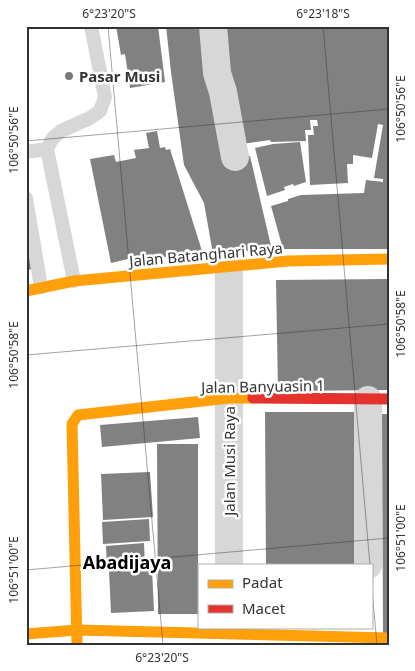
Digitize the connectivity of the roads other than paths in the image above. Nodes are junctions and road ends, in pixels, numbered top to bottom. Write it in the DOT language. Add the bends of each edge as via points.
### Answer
graph roads {
  1 [pos="91,26"];
  2 [pos="213,26"];
  3 [pos="47,149"];
  4 [pos="26,152"];
  5 [pos="235,157"];
  6 [pos="26,198"];
  7 [pos="389,260"];
  8 [pos="230,267"];
  9 [pos="74,281"];
  10 [pos="41,287"];
  11 [pos="26,291"];
  12 [pos="229,398"];
  13 [pos="378,400"];
  14 [pos="229,564"];
  15 [pos="368,564"];
  16 [pos="77,630"];
  17 [pos="26,634"];
  18 [pos="229,636"];
  19 [pos="373,637"];
  20 [pos="77,645"];
  1 -- 3 [label="lane" via="105,97 100,111 61,131"];
  2 -- 5 [label="street" via="217,73"];
  3 -- 4 [label="lane"];
  3 -- 9 [label="lane"];
  6 -- 10 [label="lane"];
  7 -- 8 [label="street, Jalan Batanghari Raya" via="288,261"];
  8 -- 9 [label="street, Jalan Batanghari Raya"];
  8 -- 12 [label="street, Jalan Musi Raya"];
  9 -- 10 [label="street, Jalan Batanghari Raya"];
  10 -- 11 [label="street, Jalan Batanghari Raya"];
  12 -- 13 [label="street, Jalan Banyuasin 1"];
  12 -- 14 [label="street, Jalan Musi Raya"];
  12 -- 16 [label="street, Jalan Banyuasin 1" via="78,415 72,424"];
  13 -- 15 [label="street"];
  16 -- 17 [label="street"];
  16 -- 18 [label="street"];
  16 -- 20 [label="street"];
  18 -- 19 [label="street"];
}
